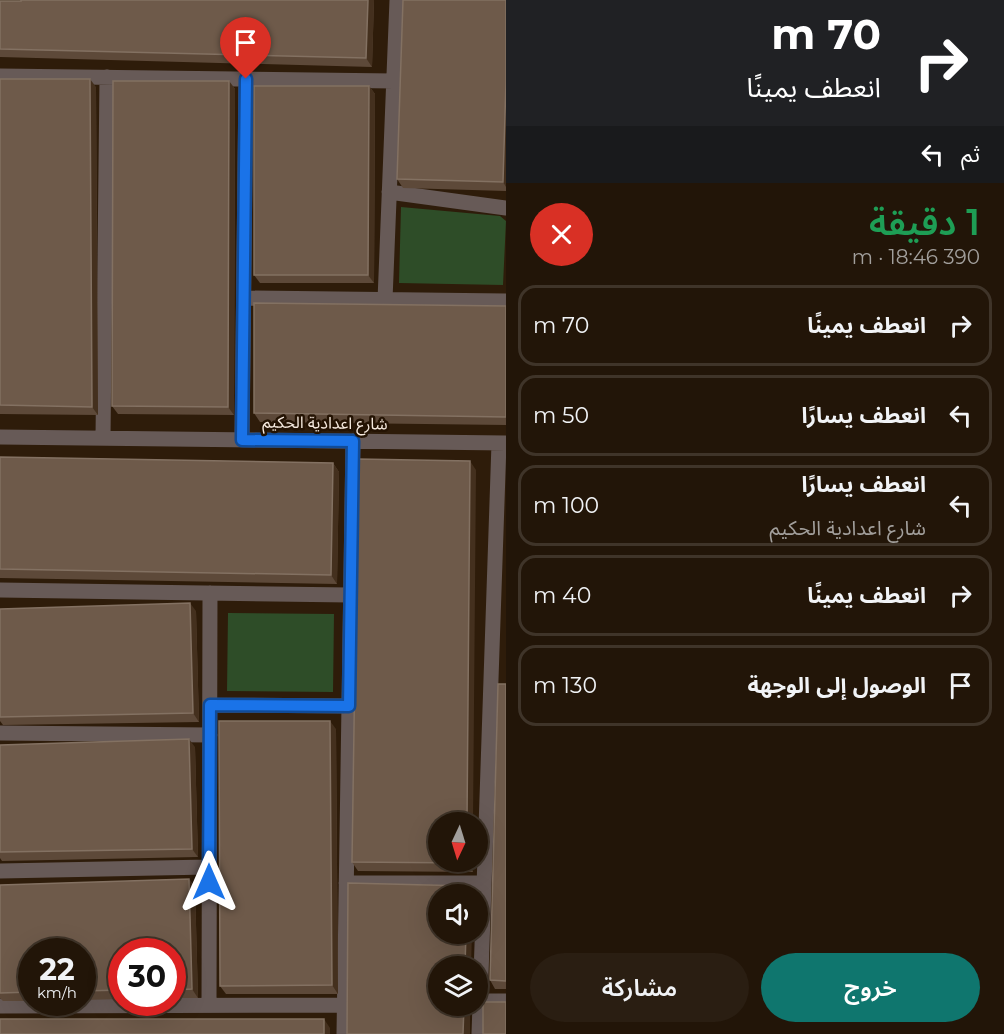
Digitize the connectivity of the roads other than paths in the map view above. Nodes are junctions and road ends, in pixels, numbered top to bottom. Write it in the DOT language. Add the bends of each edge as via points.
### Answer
graph roads {
  1 [pos="397,0"];
  2 [pos="0,76"];
  3 [pos="107,77"];
  4 [pos="246,79"];
  5 [pos="394,81"];
  6 [pos="389,192"];
  7 [pos="506,208"];
  8 [pos="244,298"];
  9 [pos="385,300"];
  10 [pos="506,301"];
  11 [pos="0,437"];
  12 [pos="103,438"];
  13 [pos="242,440"];
  14 [pos="353,441"];
  15 [pos="502,443"];
  16 [pos="0,590"];
  17 [pos="210,593"];
  18 [pos="350,595"];
  19 [pos="499,677"];
  20 [pos="210,705"];
  21 [pos="349,706"];
  22 [pos="0,733"];
  23 [pos="210,735"];
  24 [pos="209,867"];
  25 [pos="0,871"];
  26 [pos="346,883"];
  27 [pos="484,883"];
  28 [pos="482,956"];
  29 [pos="488,1001"];
  30 [pos="506,1001"];
  31 [pos="209,1005"];
  32 [pos="345,1005"];
  33 [pos="0,1006"];
  34 [pos="480,1016"];
  35 [pos="344,1034"];
  36 [pos="479,1034"];
  1 -- 5 [label="street"];
  2 -- 3 [label="street"];
  3 -- 4 [label="street"];
  3 -- 12 [label="street"];
  4 -- 5 [label="street"];
  4 -- 8 [label="street"];
  5 -- 6 [label="street"];
  6 -- 7 [label="street"];
  6 -- 9 [label="street"];
  8 -- 9 [label="street"];
  8 -- 13 [label="street"];
  9 -- 10 [label="street"];
  11 -- 12 [label="street, شارع اعدادية الحكيم"];
  12 -- 13 [label="street, شارع اعدادية الحكيم"];
  13 -- 14 [label="street, شارع اعدادية الحكيم"];
  14 -- 15 [label="street, شارع اعدادية الحكيم"];
  14 -- 18 [label="street"];
  15 -- 19 [label="street"];
  16 -- 17 [label="street"];
  17 -- 18 [label="street"];
  17 -- 20 [label="street"];
  18 -- 21 [label="street"];
  19 -- 27 [label="street"];
  20 -- 21 [label="street"];
  20 -- 23 [label="street"];
  21 -- 26 [label="street"];
  22 -- 23 [label="street"];
  23 -- 24 [label="street"];
  24 -- 25 [label="street"];
  24 -- 31 [label="street"];
  26 -- 27 [label="street"];
  26 -- 32 [label="street"];
  27 -- 28 [label="street"];
  29 -- 30 [label="street"];
  31 -- 32 [label="street"];
  31 -- 33 [label="street"];
  32 -- 35 [label="street"];
  34 -- 36 [label="street"];
}
